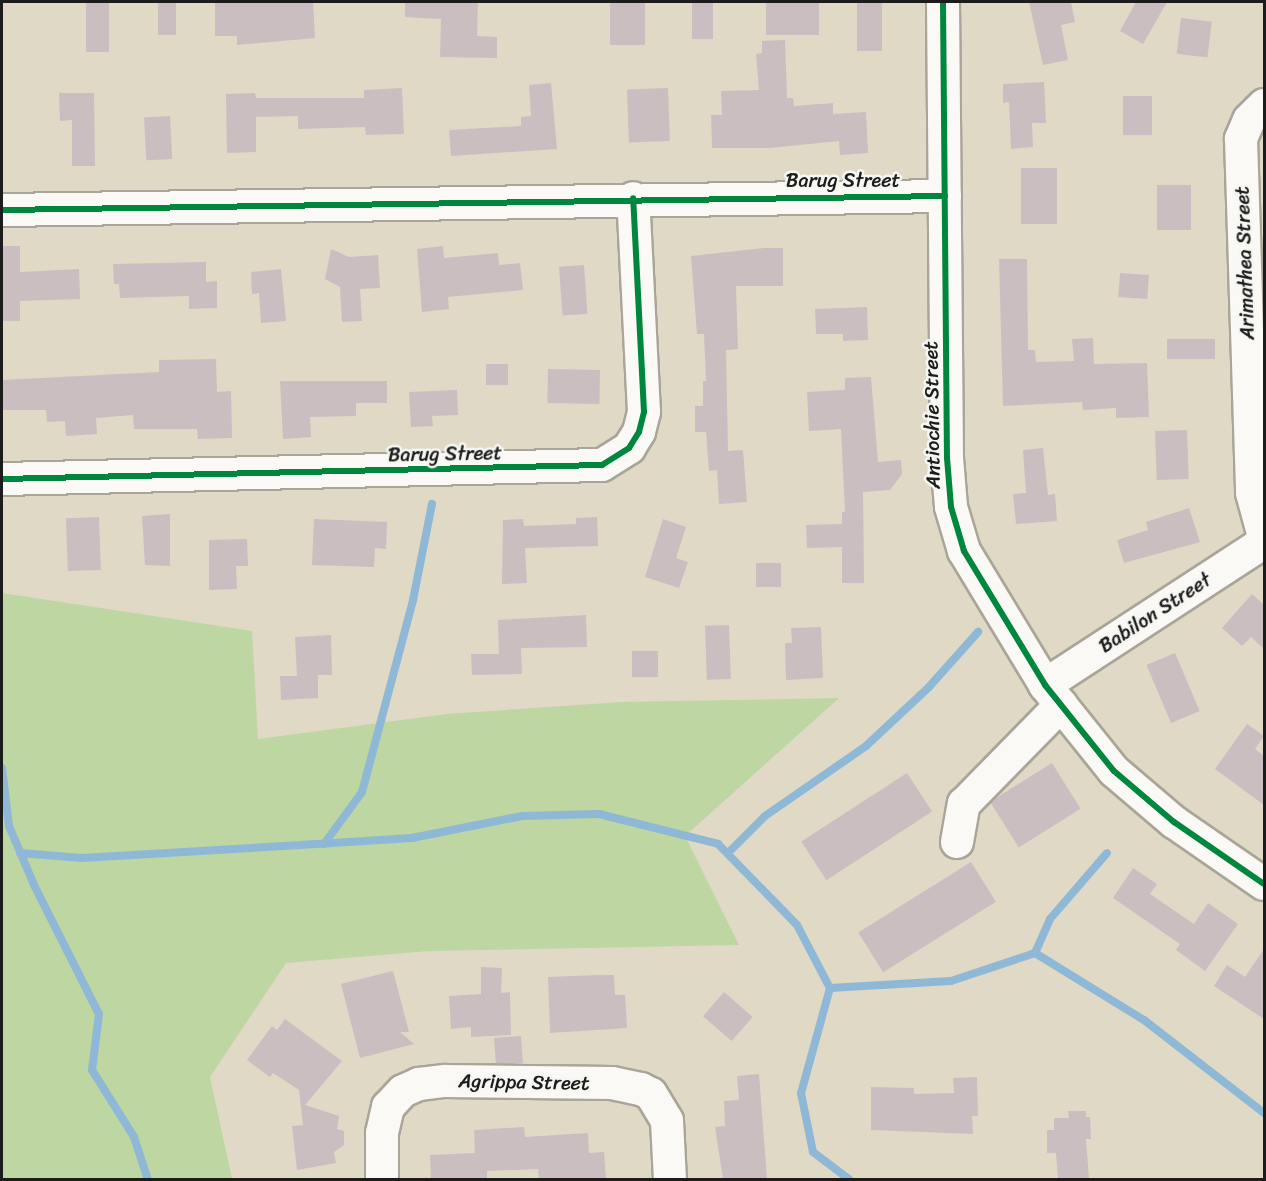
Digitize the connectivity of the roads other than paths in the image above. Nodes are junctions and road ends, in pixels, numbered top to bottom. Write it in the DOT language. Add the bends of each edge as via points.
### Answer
graph roads {
  1 [pos="943,2"];
  2 [pos="1264,105"];
  3 [pos="945,196"];
  4 [pos="633,198"];
  5 [pos="2,210"];
  6 [pos="2,479"];
  7 [pos="1264,537"];
  8 [pos="1264,542"];
  9 [pos="1053,695"];
  10 [pos="957,842"];
  11 [pos="1264,884"];
  12 [pos="382,1179"];
  13 [pos="670,1179"];
  1 -- 3 [label="street, Antiochie Street"];
  2 -- 7 [label="street, Arimathea Street" via="1249,120 1240,140 1252,493"];
  3 -- 4 [label="street, Barug Street"];
  3 -- 9 [label="street, Antiochie Street" via="947,458 951,507 964,551"];
  4 -- 5 [label="street, Barug Street"];
  4 -- 6 [label="street, Barug Street" via="644,412 639,432 629,448 602,465"];
  8 -- 9 [label="street, Babilon Street"];
  9 -- 10 [label="street, Babilon Street" via="964,804"];
  9 -- 11 [label="street, Antiochie Street" via="1114,771 1174,822"];
  12 -- 13 [label="street, Agrippa Street" via="382,1133 388,1107 411,1087 445,1082 612,1083 641,1089 651,1094 667,1121"];
}
